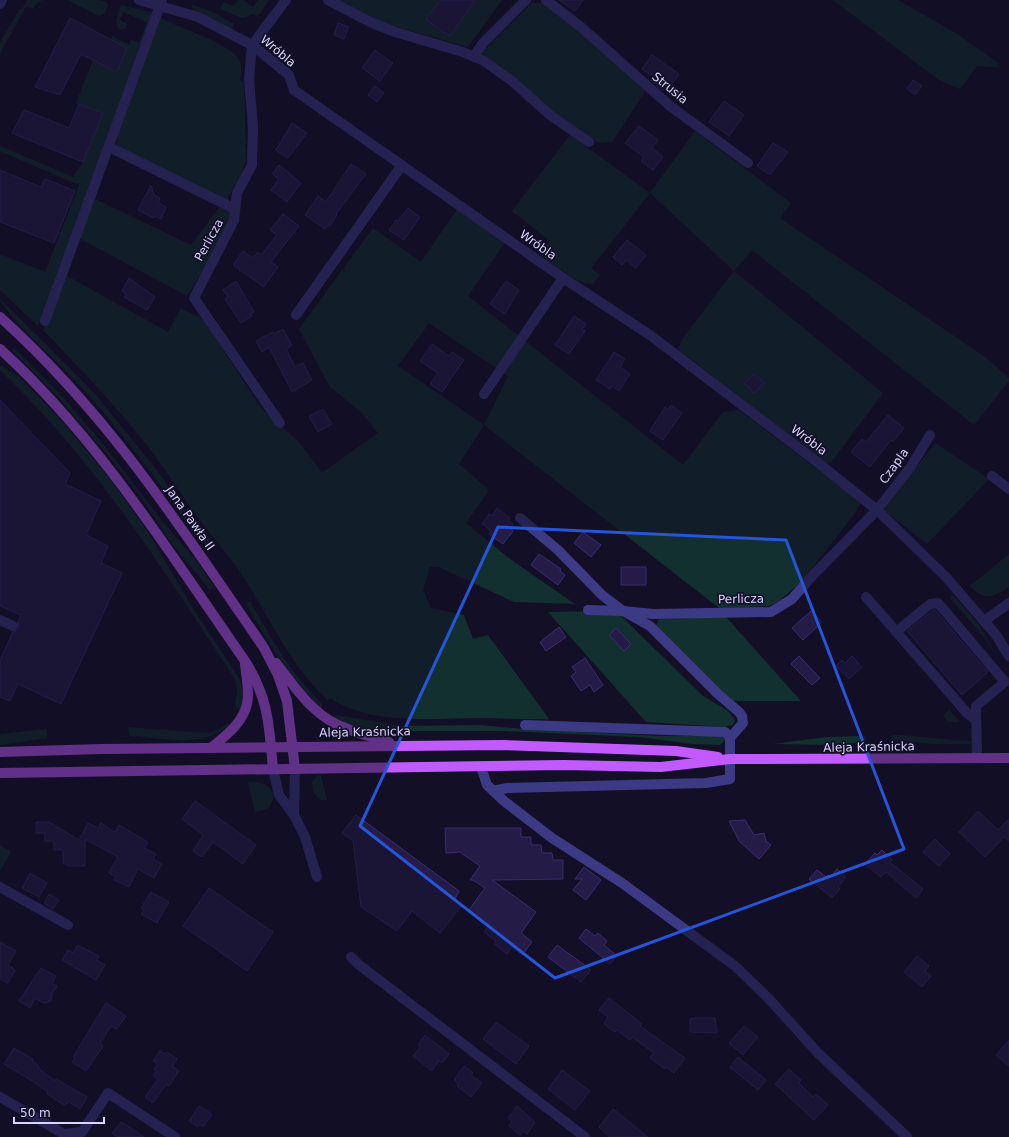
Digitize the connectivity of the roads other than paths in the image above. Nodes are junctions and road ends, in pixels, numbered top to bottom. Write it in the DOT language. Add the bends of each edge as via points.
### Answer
graph roads {
  1 [pos="2,0"];
  2 [pos="139,0"];
  3 [pos="286,0"];
  4 [pos="328,0"];
  5 [pos="526,0"];
  6 [pos="546,0"];
  7 [pos="161,3"];
  8 [pos="0,4"];
  9 [pos="252,45"];
  10 [pos="474,56"];
  11 [pos="589,142"];
  12 [pos="109,147"];
  13 [pos="748,163"];
  14 [pos="402,164"];
  15 [pos="235,209"];
  16 [pos="563,278"];
  17 [pos="296,315"];
  18 [pos="0,317"];
  19 [pos="45,321"];
  20 [pos="0,349"];
  21 [pos="484,394"];
  22 [pos="280,423"];
  23 [pos="930,435"];
  24 [pos="992,476"];
  25 [pos="1009,489"];
  26 [pos="877,510"];
  27 [pos="520,518"];
  28 [pos="866,597"];
  29 [pos="1009,603"];
  30 [pos="588,610"];
  31 [pos="623,611"];
  32 [pos="0,620"];
  33 [pos="984,621"];
  34 [pos="13,626"];
  35 [pos="896,632"];
  36 [pos="264,648"];
  37 [pos="1009,656"];
  38 [pos="245,661"];
  39 [pos="976,720"];
  40 [pos="525,725"];
  41 [pos="730,738"];
  42 [pos="396,744"];
  43 [pos="271,746"];
  44 [pos="293,746"];
  45 [pos="212,747"];
  46 [pos="0,752"];
  47 [pos="977,758"];
  48 [pos="1009,758"];
  49 [pos="730,759"];
  50 [pos="481,767"];
  51 [pos="273,769"];
  52 [pos="295,769"];
  53 [pos="0,773"];
  54 [pos="492,791"];
  55 [pos="294,815"];
  56 [pos="317,877"];
  57 [pos="0,888"];
  58 [pos="68,925"];
  59 [pos="351,957"];
  60 [pos="0,1097"];
  61 [pos="175,1137"];
  62 [pos="585,1137"];
  63 [pos="907,1137"];
  1 -- 8 [label="street"];
  2 -- 7 [label="street, Wróbla"];
  3 -- 9 [label="street"];
  4 -- 10 [label="street" via="395,32"];
  5 -- 10 [label="street" via="483,42"];
  6 -- 13 [label="street, Strusia" via="581,27 670,106"];
  7 -- 9 [label="street, Wróbla" via="198,17"];
  7 -- 12 [label="street"];
  9 -- 14 [label="street, Wróbla" via="290,75 294,90"];
  9 -- 15 [label="street, Perlicza" via="249,79 253,127 252,165 237,193"];
  10 -- 11 [label="street" via="512,81 550,115"];
  12 -- 15 [label="street"];
  12 -- 19 [label="street"];
  14 -- 16 [label="street, Wróbla"];
  14 -- 17 [label="street"];
  15 -- 22 [label="street, Perlicza" via="230,230 194,298"];
  16 -- 21 [label="street"];
  16 -- 26 [label="street, Wróbla" via="650,335"];
  18 -- 36 [label="main road, Jana Pawła II" via="59,375 120,444 155,489"];
  20 -- 38 [label="main road" via="58,407 114,473"];
  23 -- 26 [label="street, Czapla" via="910,468"];
  24 -- 25 [label="street"];
  26 -- 31 [label="street, Perlicza" via="792,599 771,612 654,614"];
  26 -- 33 [label="street, Wróbla" via="946,577"];
  27 -- 31 [label="street" via="558,550 602,595"];
  28 -- 35 [label="street"];
  29 -- 33 [label="street"];
  30 -- 31 [label="street, Perlicza"];
  31 -- 41 [label="street" via="650,626 739,712 743,723"];
  32 -- 34 [label="street"];
  33 -- 37 [label="street, Wróbla"];
  35 -- 39 [label="street"];
  35 -- 39 [label="street" via="930,604 938,603 1005,682 976,706"];
  36 -- 42 [label="main road" via="305,700 323,716 352,731"];
  36 -- 44 [label="main road, Jana Pawła II" via="278,675 287,701"];
  38 -- 43 [label="main road" via="264,699"];
  38 -- 45 [label="main road" via="248,698 245,710 231,730"];
  39 -- 47 [label="street"];
  40 -- 41 [label="street" via="719,731 728,734"];
  41 -- 49 [label="street"];
  42 -- 44 [label="main road, Aleja Kraśnicka"];
  42 -- 49 [label="main road, Aleja Kraśnicka" via="676,751"];
  43 -- 44 [label="main road, Aleja Kraśnicka"];
  43 -- 45 [label="main road, Aleja Kraśnicka"];
  43 -- 51 [label="main road"];
  44 -- 52 [label="main road, Jana Pawła II"];
  45 -- 46 [label="main road, Aleja Kraśnicka"];
  47 -- 48 [label="main road, Aleja Kraśnicka"];
  47 -- 49 [label="main road, Aleja Kraśnicka"];
  49 -- 50 [label="main road, Aleja Kraśnicka" via="661,767"];
  49 -- 54 [label="street" via="730,779 706,783 507,788"];
  50 -- 52 [label="main road, Aleja Kraśnicka"];
  50 -- 54 [label="street" via="487,785"];
  51 -- 52 [label="main road, Aleja Kraśnicka"];
  51 -- 53 [label="main road, Aleja Kraśnicka"];
  51 -- 55 [label="street" via="279,795"];
  52 -- 55 [label="street"];
  54 -- 63 [label="street" via="552,838 622,883 735,966 818,1053"];
  55 -- 56 [label="street" via="305,837"];
  57 -- 58 [label="street"];
  59 -- 62 [label="street"];
  60 -- 61 [label="street" via="64,1134 82,1132 108,1093"];
}
